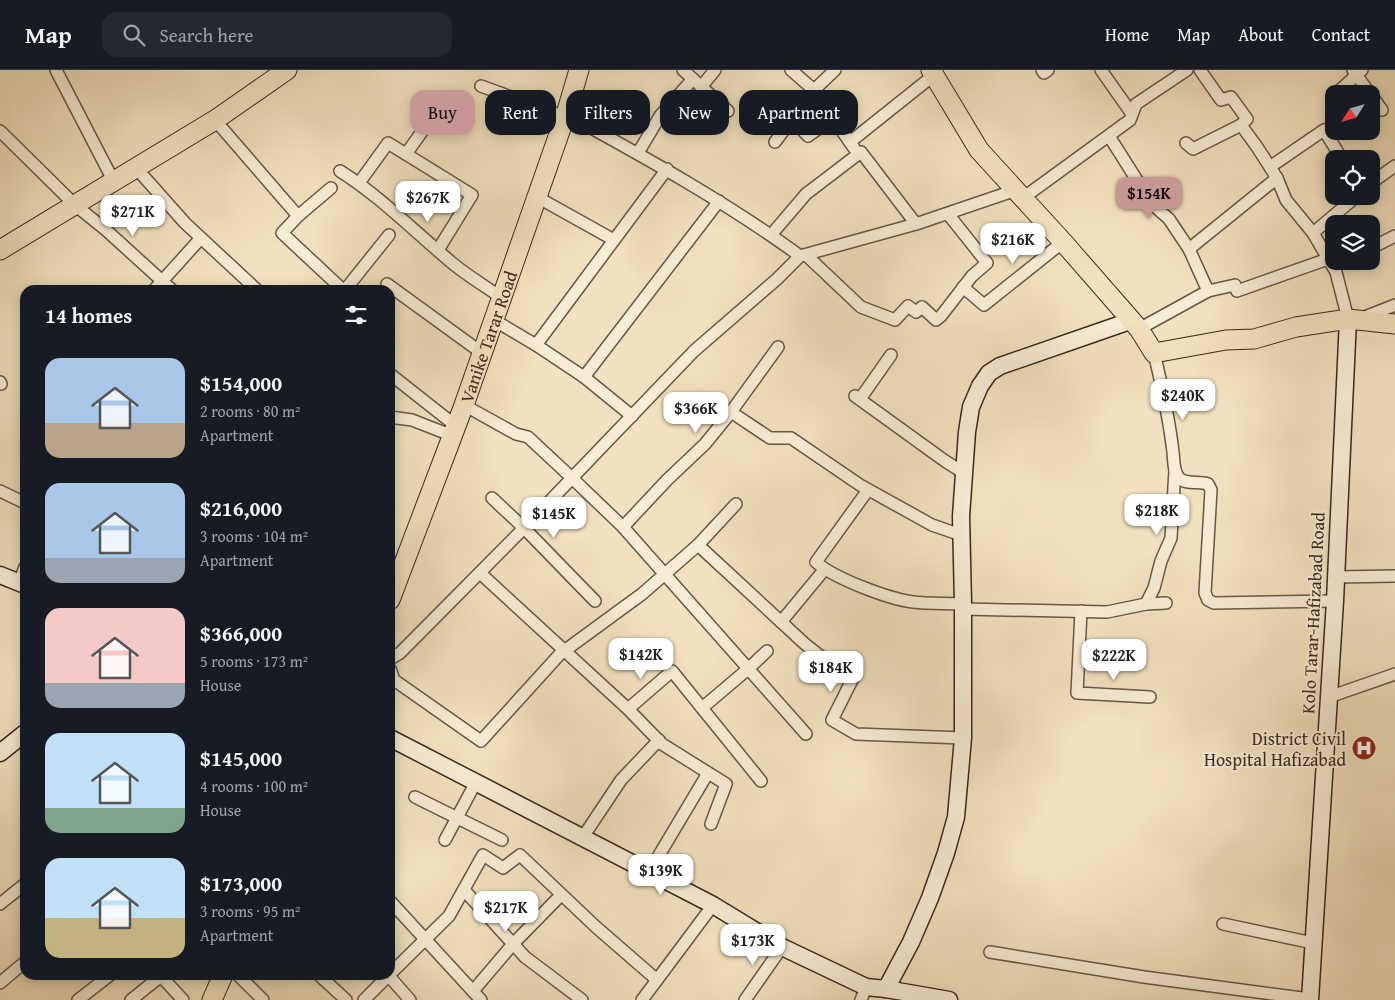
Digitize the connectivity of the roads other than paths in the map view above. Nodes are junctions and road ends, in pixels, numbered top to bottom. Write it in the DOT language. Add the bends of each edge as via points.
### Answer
graph roads {
  1 [pos="56,70"];
  2 [pos="287,70"];
  3 [pos="579,70"];
  4 [pos="683,70"];
  5 [pos="715,70"];
  6 [pos="791,70"];
  7 [pos="835,70"];
  8 [pos="1042,70"];
  9 [pos="1048,70"];
  10 [pos="1101,70"];
  11 [pos="1187,70"];
  12 [pos="1200,70"];
  13 [pos="933,72"];
  14 [pos="1357,72"];
  15 [pos="697,83"];
  16 [pos="1345,85"];
  17 [pos="1365,85"];
  18 [pos="481,86"];
  19 [pos="705,90"];
  20 [pos="814,90"];
  21 [pos="1380,107"];
  22 [pos="1382,110"];
  23 [pos="1132,114"];
  24 [pos="565,116"];
  25 [pos="214,120"];
  26 [pos="1241,125"];
  27 [pos="0,131"];
  28 [pos="420,135"];
  29 [pos="780,135"];
  30 [pos="845,135"];
  31 [pos="1109,136"];
  32 [pos="775,142"];
  33 [pos="850,142"];
  34 [pos="1186,143"];
  35 [pos="1336,150"];
  36 [pos="638,153"];
  37 [pos="406,154"];
  38 [pos="859,154"];
  39 [pos="1395,166"];
  40 [pos="1270,167"];
  41 [pos="137,169"];
  42 [pos="667,169"];
  43 [pos="340,171"];
  44 [pos="1380,177"];
  45 [pos="1277,178"];
  46 [pos="114,182"];
  47 [pos="359,183"];
  48 [pos="331,188"];
  49 [pos="1020,194"];
  50 [pos="537,197"];
  51 [pos="719,201"];
  52 [pos="75,205"];
  53 [pos="1348,205"];
  54 [pos="948,214"];
  55 [pos="298,216"];
  56 [pos="916,224"];
  57 [pos="1312,233"];
  58 [pos="389,235"];
  59 [pos="771,235"];
  60 [pos="1395,236"];
  61 [pos="201,238"];
  62 [pos="614,240"];
  63 [pos="1063,242"];
  64 [pos="1380,244"];
  65 [pos="1190,249"];
  66 [pos="0,250"];
  67 [pos="438,250"];
  68 [pos="1325,250"];
  69 [pos="803,255"];
  70 [pos="1325,265"];
  71 [pos="1336,270"];
  72 [pos="158,285"];
  73 [pos="252,285"];
  74 [pos="339,285"];
  75 [pos="348,285"];
  76 [pos="964,287"];
  77 [pos="395,290"];
  78 [pos="1208,291"];
  79 [pos="502,298"];
  80 [pos="1395,305"];
  81 [pos="1352,319"];
  82 [pos="494,320"];
  83 [pos="1395,324"];
  84 [pos="1134,325"];
  85 [pos="536,345"];
  86 [pos="778,347"];
  87 [pos="482,353"];
  88 [pos="1154,353"];
  89 [pos="891,355"];
  90 [pos="584,377"];
  91 [pos="395,378"];
  92 [pos="464,405"];
  93 [pos="731,412"];
  94 [pos="632,416"];
  95 [pos="395,418"];
  96 [pos="455,431"];
  97 [pos="1175,470"];
  98 [pos="964,473"];
  99 [pos="572,478"];
  100 [pos="868,490"];
  101 [pos="0,492"];
  102 [pos="492,498"];
  103 [pos="20,499"];
  104 [pos="736,504"];
  105 [pos="622,527"];
  106 [pos="524,528"];
  107 [pos="961,535"];
  108 [pos="698,545"];
  109 [pos="824,570"];
  110 [pos="480,573"];
  111 [pos="665,574"];
  112 [pos="0,575"];
  113 [pos="1395,576"];
  114 [pos="1336,578"];
  115 [pos="20,583"];
  116 [pos="395,587"];
  117 [pos="595,601"];
  118 [pos="1335,601"];
  119 [pos="1166,603"];
  120 [pos="1146,604"];
  121 [pos="963,606"];
  122 [pos="1081,611"];
  123 [pos="781,622"];
  124 [pos="565,650"];
  125 [pos="768,651"];
  126 [pos="395,656"];
  127 [pos="748,669"];
  128 [pos="1395,674"];
  129 [pos="395,681"];
  130 [pos="1150,697"];
  131 [pos="1329,697"];
  132 [pos="702,708"];
  133 [pos="628,709"];
  134 [pos="806,734"];
  135 [pos="20,737"];
  136 [pos="963,738"];
  137 [pos="658,740"];
  138 [pos="395,741"];
  139 [pos="0,752"];
  140 [pos="708,773"];
  141 [pos="760,781"];
  142 [pos="476,782"];
  143 [pos="416,797"];
  144 [pos="457,817"];
  145 [pos="711,824"];
  146 [pos="582,838"];
  147 [pos="445,840"];
  148 [pos="502,840"];
  149 [pos="649,872"];
  150 [pos="20,888"];
  151 [pos="464,890"];
  152 [pos="561,895"];
  153 [pos="0,904"];
  154 [pos="713,905"];
  155 [pos="395,906"];
  156 [pos="1223,924"];
  157 [pos="425,938"];
  158 [pos="1313,943"];
  159 [pos="513,944"];
  160 [pos="782,947"];
  161 [pos="990,952"];
  162 [pos="20,966"];
  163 [pos="395,969"];
  164 [pos="104,980"];
  165 [pos="154,980"];
  166 [pos="165,980"];
  167 [pos="221,980"];
  168 [pos="243,980"];
  169 [pos="324,980"];
  170 [pos="384,980"];
  171 [pos="393,980"];
  172 [pos="657,980"];
  173 [pos="0,982"];
  174 [pos="886,989"];
  175 [pos="863,994"];
  176 [pos="477,996"];
  177 [pos="931,998"];
  178 [pos="78,1000"];
  179 [pos="130,1000"];
  180 [pos="184,1000"];
  181 [pos="212,1000"];
  182 [pos="263,1000"];
  183 [pos="346,1000"];
  184 [pos="364,1000"];
  185 [pos="410,1000"];
  186 [pos="582,1000"];
  187 [pos="642,1000"];
  188 [pos="745,1000"];
  189 [pos="949,1000"];
  190 [pos="1310,1000"];
  1 -- 46 [label="street"];
  2 -- 25 [label="main road"];
  3 -- 24 [label="main road, Vanike Tarar Road"];
  4 -- 15 [label="street"];
  5 -- 15 [label="street"];
  6 -- 20 [label="street"];
  7 -- 20 [label="street"];
  8 -- 9 [label="street" via="1044,73"];
  10 -- 23 [label="street"];
  11 -- 23 [label="street" via="1136,104"];
  12 -- 26 [label="street" via="1222,100 1231,97 1247,119"];
  13 -- 33 [label="street"];
  13 -- 49 [label="main road" via="979,150"];
  14 -- 16 [label="street"];
  14 -- 17 [label="street"];
  15 -- 19 [label="street"];
  15 -- 36 [label="street" via="660,116"];
  18 -- 24 [label="street"];
  21 -- 22 [label="street"];
  23 -- 31 [label="street" via="1130,120"];
  24 -- 36 [label="street"];
  24 -- 50 [label="main road, Vanike Tarar Road"];
  25 -- 41 [label="main road"];
  25 -- 55 [label="street"];
  26 -- 34 [label="street" via="1193,149"];
  26 -- 40 [label="street"];
  27 -- 52 [label="street"];
  28 -- 37 [label="street"];
  29 -- 32 [label="street"];
  30 -- 33 [label="street"];
  31 -- 49 [label="street"];
  31 -- 65 [label="street" via="1152,204 1169,219"];
  33 -- 38 [label="street"];
  35 -- 40 [label="street" via="1324,130"];
  36 -- 42 [label="street"];
  37 -- 47 [label="street" via="388,143"];
  37 -- 67 [label="street" via="472,195"];
  38 -- 56 [label="street" via="861,152"];
  38 -- 59 [label="street" via="806,194"];
  39 -- 44 [label="street"];
  40 -- 45 [label="street"];
  41 -- 46 [label="main road"];
  41 -- 61 [label="street"];
  42 -- 51 [label="street"];
  42 -- 62 [label="street"];
  43 -- 47 [label="street"];
  45 -- 57 [label="street" via="1286,200"];
  45 -- 65 [label="street"];
  46 -- 52 [label="main road"];
  47 -- 67 [label="street"];
  48 -- 55 [label="street"];
  49 -- 54 [label="street"];
  49 -- 63 [label="main road"];
  50 -- 62 [label="street"];
  50 -- 79 [label="main road, Vanike Tarar Road"];
  51 -- 59 [label="street"];
  51 -- 90 [label="street"];
  52 -- 66 [label="main road"];
  52 -- 72 [label="street"];
  53 -- 57 [label="street"];
  54 -- 56 [label="street"];
  54 -- 76 [label="street" via="987,264"];
  55 -- 74 [label="street" via="282,233"];
  56 -- 69 [label="street"];
  57 -- 68 [label="street"];
  58 -- 75 [label="street"];
  59 -- 69 [label="street"];
  60 -- 64 [label="street"];
  61 -- 72 [label="street"];
  61 -- 73 [label="street"];
  62 -- 85 [label="street"];
  63 -- 76 [label="street" via="984,305"];
  63 -- 84 [label="main road"];
  65 -- 78 [label="street"];
  67 -- 79 [label="street"];
  69 -- 76 [label="street" via="861,307 895,320 908,306 916,312 922,308 936,320"];
  69 -- 94 [label="street" via="694,351"];
  70 -- 78 [label="street" via="1237,291 1235,285"];
  71 -- 81 [label="street"];
  77 -- 87 [label="street"];
  78 -- 84 [label="street"];
  79 -- 82 [label="main road, Vanike Tarar Road"];
  80 -- 81 [label="street"];
  81 -- 83 [label="main road"];
  81 -- 88 [label="main road" via="1296,327 1254,339 1226,340"];
  81 -- 114 [label="main road, Kolo Tarar-Hafizabad Road"];
  82 -- 85 [label="street"];
  82 -- 87 [label="main road, Vanike Tarar Road"];
  84 -- 88 [label="main road"];
  84 -- 98 [label="main road" via="1000,366 989,373 971,407"];
  85 -- 90 [label="street"];
  86 -- 93 [label="street"];
  87 -- 92 [label="main road, Vanike Tarar Road"];
  88 -- 97 [label="street" via="1169,420"];
  89 -- 98 [label="street" via="857,397"];
  90 -- 94 [label="street"];
  91 -- 96 [label="street"];
  92 -- 96 [label="main road, Vanike Tarar Road"];
  92 -- 99 [label="street" via="528,438"];
  93 -- 100 [label="street" via="770,438 791,438"];
  93 -- 105 [label="street" via="705,444"];
  94 -- 99 [label="street"];
  95 -- 96 [label="street"];
  96 -- 116 [label="main road, Vanike Tarar Road"];
  97 -- 118 [label="street" via="1186,482 1203,482 1211,490 1208,600 1214,603"];
  97 -- 120 [label="street" via="1171,538"];
  98 -- 107 [label="main road"];
  99 -- 105 [label="street"];
  99 -- 106 [label="street"];
  100 -- 107 [label="street" via="932,525"];
  100 -- 109 [label="street" via="816,562"];
  101 -- 103 [label="street"];
  102 -- 106 [label="street"];
  104 -- 108 [label="street"];
  105 -- 111 [label="street"];
  106 -- 110 [label="street"];
  106 -- 117 [label="street"];
  107 -- 121 [label="main road"];
  108 -- 111 [label="street"];
  108 -- 123 [label="street"];
  109 -- 121 [label="street" via="911,602"];
  109 -- 123 [label="street"];
  110 -- 124 [label="street"];
  110 -- 126 [label="street"];
  111 -- 124 [label="street"];
  111 -- 127 [label="street"];
  112 -- 115 [label="main road"];
  113 -- 114 [label="street"];
  114 -- 118 [label="main road, Kolo Tarar-Hafizabad Road"];
  118 -- 131 [label="main road, Kolo Tarar-Hafizabad Road"];
  119 -- 120 [label="street"];
  120 -- 122 [label="street" via="1107,612"];
  121 -- 122 [label="street"];
  121 -- 136 [label="main road"];
  122 -- 130 [label="street" via="1077,692"];
  123 -- 136 [label="street" via="804,644 854,678 832,720 856,734"];
  124 -- 129 [label="street" via="481,741"];
  124 -- 133 [label="street"];
  125 -- 127 [label="street"];
  127 -- 132 [label="street"];
  127 -- 134 [label="street"];
  128 -- 131 [label="street"];
  131 -- 158 [label="main road, Kolo Tarar-Hafizabad Road"];
  132 -- 133 [label="street" via="672,671"];
  132 -- 141 [label="street"];
  133 -- 137 [label="street"];
  135 -- 139 [label="main road"];
  136 -- 174 [label="main road" via="956,817 946,853 915,933"];
  137 -- 140 [label="street"];
  137 -- 146 [label="street" via="621,780"];
  138 -- 142 [label="main road"];
  140 -- 145 [label="street" via="726,784"];
  140 -- 149 [label="street"];
  142 -- 144 [label="street"];
  142 -- 146 [label="main road"];
  143 -- 144 [label="street"];
  144 -- 147 [label="street"];
  144 -- 148 [label="street"];
  146 -- 149 [label="main road"];
  149 -- 154 [label="main road"];
  150 -- 153 [label="street"];
  151 -- 152 [label="street" via="483,855 503,868 520,855"];
  151 -- 157 [label="street" via="449,916"];
  151 -- 159 [label="street"];
  152 -- 159 [label="street"];
  152 -- 172 [label="street"];
  154 -- 160 [label="main road"];
  154 -- 172 [label="street"];
  155 -- 157 [label="street"];
  156 -- 158 [label="street"];
  157 -- 163 [label="street"];
  157 -- 176 [label="street"];
  158 -- 190 [label="main road, Kolo Tarar-Hafizabad Road"];
  159 -- 176 [label="street"];
  159 -- 186 [label="street" via="525,958"];
  160 -- 175 [label="main road"];
  160 -- 188 [label="street"];
  161 -- 190 [label="street"];
  162 -- 173 [label="street"];
  164 -- 178 [label="street"];
  165 -- 179 [label="street"];
  166 -- 180 [label="street"];
  167 -- 181 [label="main road"];
  168 -- 182 [label="street"];
  169 -- 183 [label="street"];
  170 -- 184 [label="street"];
  171 -- 185 [label="street"];
  172 -- 187 [label="street"];
  174 -- 175 [label="main road"];
  174 -- 177 [label="main road"];
  177 -- 189 [label="main road"];
}
